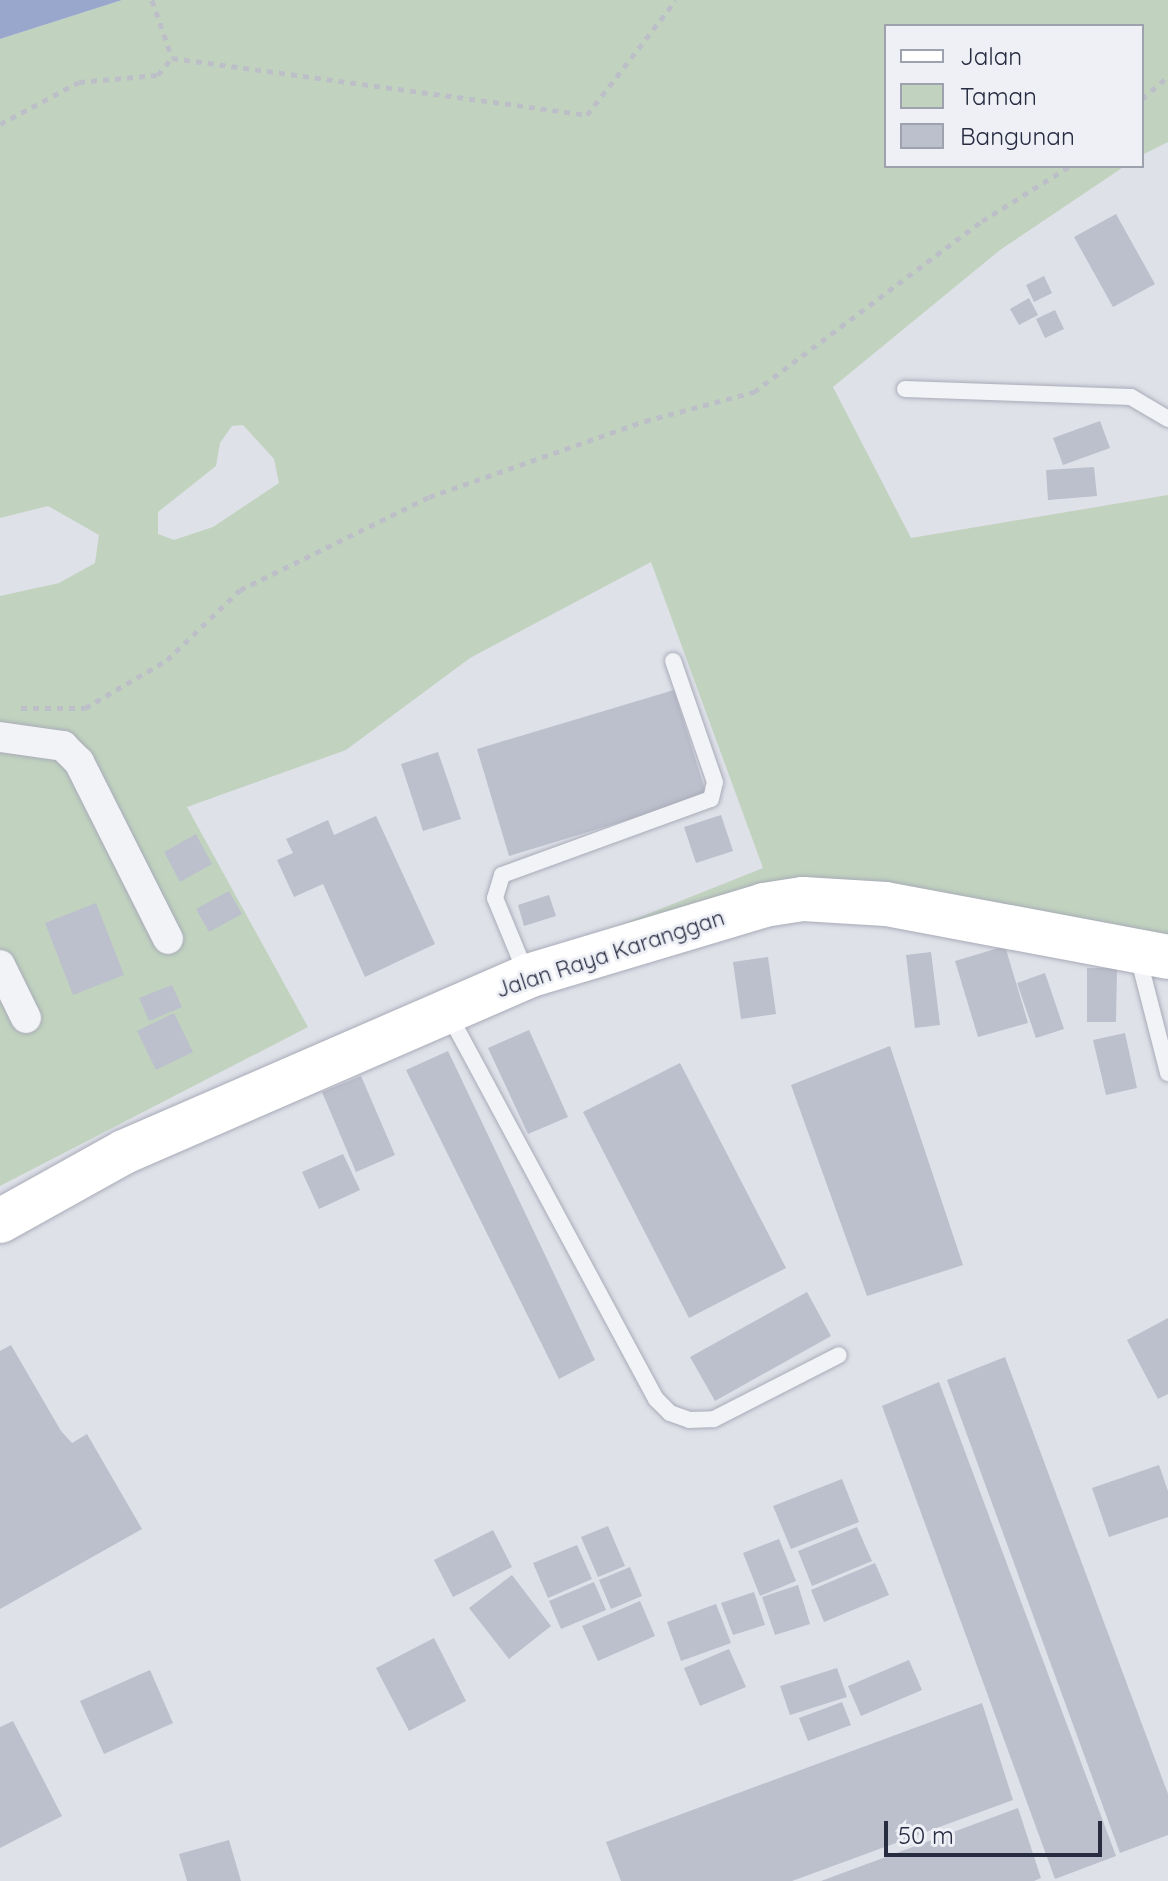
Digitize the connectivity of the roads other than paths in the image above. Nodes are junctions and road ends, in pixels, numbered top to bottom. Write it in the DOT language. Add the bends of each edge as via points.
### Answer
graph roads {
  1 [pos="905,389"];
  2 [pos="1168,419"];
  3 [pos="673,661"];
  4 [pos="0,737"];
  5 [pos="168,939"];
  6 [pos="1152,954"];
  7 [pos="0,965"];
  8 [pos="528,976"];
  9 [pos="447,1010"];
  10 [pos="26,1018"];
  11 [pos="1168,1073"];
  12 [pos="0,1221"];
  13 [pos="839,1355"];
  1 -- 2 [label="lane" via="1131,397"];
  3 -- 8 [label="lane" via="715,782 711,799 502,875 495,898"];
  4 -- 5 [label="street" via="63,746 79,762"];
  6 -- 8 [label="street, Jalan Raya Karanggan" via="886,904 803,899 764,905"];
  6 -- 11 [label="lane"];
  7 -- 10 [label="street"];
  8 -- 9 [label="street, Jalan Raya Karanggan"];
  9 -- 12 [label="street, Jalan Raya Karanggan" via="124,1152"];
  9 -- 13 [label="lane" via="656,1399 670,1413 689,1420 714,1419"];
}
